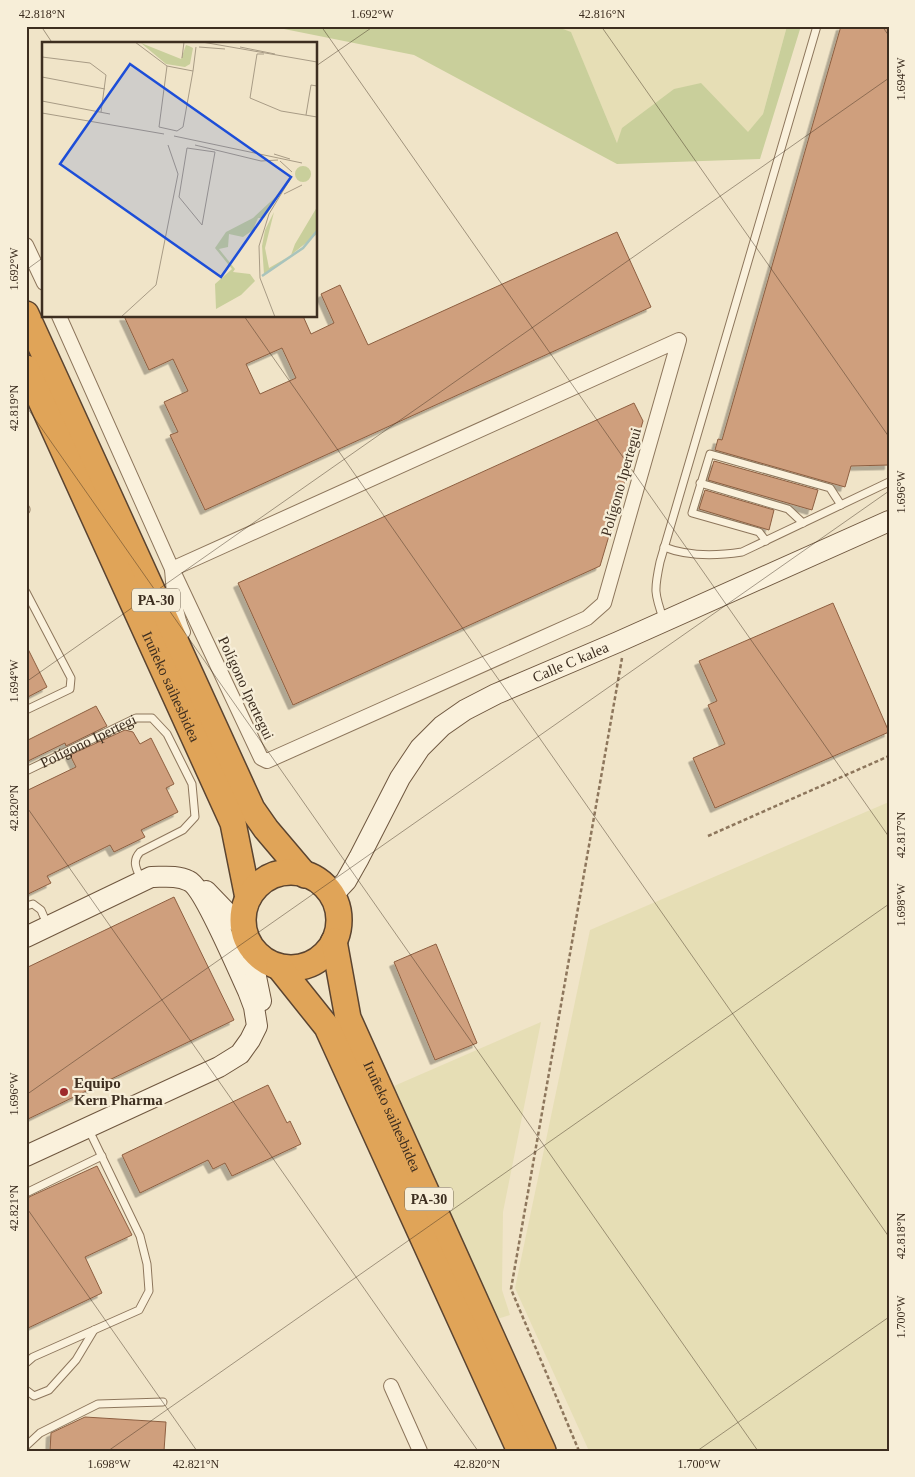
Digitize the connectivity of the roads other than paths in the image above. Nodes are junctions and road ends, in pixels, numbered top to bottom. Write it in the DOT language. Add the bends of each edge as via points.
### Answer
graph roads {
  1 [pos="818,26"];
  2 [pos="26,246"];
  3 [pos="42,279"];
  4 [pos="26,314"];
  5 [pos="60,318"];
  6 [pos="26,368"];
  7 [pos="33,393"];
  8 [pos="889,482"];
  9 [pos="700,483"];
  10 [pos="841,505"];
  11 [pos="889,521"];
  12 [pos="803,523"];
  13 [pos="766,541"];
  14 [pos="664,547"];
  15 [pos="172,569"];
  16 [pos="26,592"];
  17 [pos="664,621"];
  18 [pos="26,710"];
  19 [pos="213,725"];
  20 [pos="26,771"];
  21 [pos="305,874"];
  22 [pos="143,882"];
  23 [pos="191,882"];
  24 [pos="332,896"];
  25 [pos="248,898"];
  26 [pos="26,906"];
  27 [pos="243,925"];
  28 [pos="48,927"];
  29 [pos="26,937"];
  30 [pos="334,941"];
  31 [pos="254,951"];
  32 [pos="279,967"];
  33 [pos="258,1026"];
  34 [pos="88,1128"];
  35 [pos="26,1156"];
  36 [pos="102,1156"];
  37 [pos="26,1193"];
  38 [pos="94,1330"];
  39 [pos="26,1363"];
  40 [pos="391,1386"];
  41 [pos="26,1390"];
  42 [pos="164,1402"];
  43 [pos="26,1446"];
  44 [pos="418,1450"];
  45 [pos="520,1451"];
  46 [pos="543,1451"];
  1 -- 14 [label="lane"];
  2 -- 3 [label="street"];
  4 -- 19 [label="highway, Iruñeko saihesbidea / PA-30"];
  5 -- 15 [label="street, Iruñeko saihesbidea"];
  6 -- 7 [label="highway, Iruñeko saihesbidea / PA-30"];
  7 -- 25 [label="highway, Iruñeko saihesbidea / PA-30" via="233,823"];
  8 -- 10 [label="lane"];
  9 -- 10 [label="lane" via="710,454 830,488"];
  9 -- 12 [label="lane" via="788,508"];
  9 -- 13 [label="lane" via="692,514 759,532"];
  10 -- 12 [label="lane"];
  11 -- 17 [label="street, Calle C kalea"];
  12 -- 13 [label="lane"];
  13 -- 14 [label="lane" via="742,552 720,555 695,554"];
  14 -- 17 [label="lane" via="655,588"];
  15 -- 15 [label="street, Polígono Ipertegui" via="199,557 679,340 604,602 587,618 267,761 261,758"];
  15 -- 19 [label="street, Iruñeko saihesbidea" via="178,621 200,668"];
  16 -- 18 [label="lane" via="70,678 70,688"];
  17 -- 24 [label="street, Calle C kalea" via="496,694 442,726 420,748 400,778 360,858"];
  19 -- 21 [label="highway, Iruñeko saihesbidea / PA-30" via="252,809"];
  20 -- 22 [label="lane, Polígono Ipertegi" via="136,718 152,718 167,734 192,784 195,816 183,830 135,857 134,864"];
  21 -- 24 [label="highway, PA-30" via="325,887"];
  21 -- 25 [label="highway" via="288,872 272,876 258,885"];
  22 -- 23 [label="street" via="151,877 172,876"];
  22 -- 28 [label="street"];
  23 -- 27 [label="street"];
  23 -- 33 [label="street" via="204,898 248,991"];
  24 -- 30 [label="highway, PA-30" via="338,911"];
  25 -- 27 [label="highway, PA-30"];
  26 -- 28 [label="lane" via="33,904 41,910"];
  27 -- 31 [label="highway" via="246,939"];
  28 -- 29 [label="street"];
  30 -- 32 [label="highway" via="325,954 311,964 296,968"];
  30 -- 46 [label="highway, Iruñeko saihesbidea / PA-30" via="348,1018"];
  31 -- 32 [label="highway, PA-30"];
  31 -- 33 [label="street" via="262,1005"];
  32 -- 45 [label="highway, Iruñeko saihesbidea / PA-30" via="327,1026"];
  33 -- 34 [label="street" via="240,1054 219,1067"];
  34 -- 35 [label="street"];
  34 -- 36 [label="lane"];
  36 -- 37 [label="lane"];
  36 -- 38 [label="lane" via="140,1236 147,1264 148,1291 139,1310"];
  38 -- 39 [label="lane"];
  38 -- 41 [label="lane" via="76,1360 49,1390 34,1396"];
  40 -- 44 [label="street"];
  42 -- 43 [label="lane" via="98,1404 40,1433"];
}
